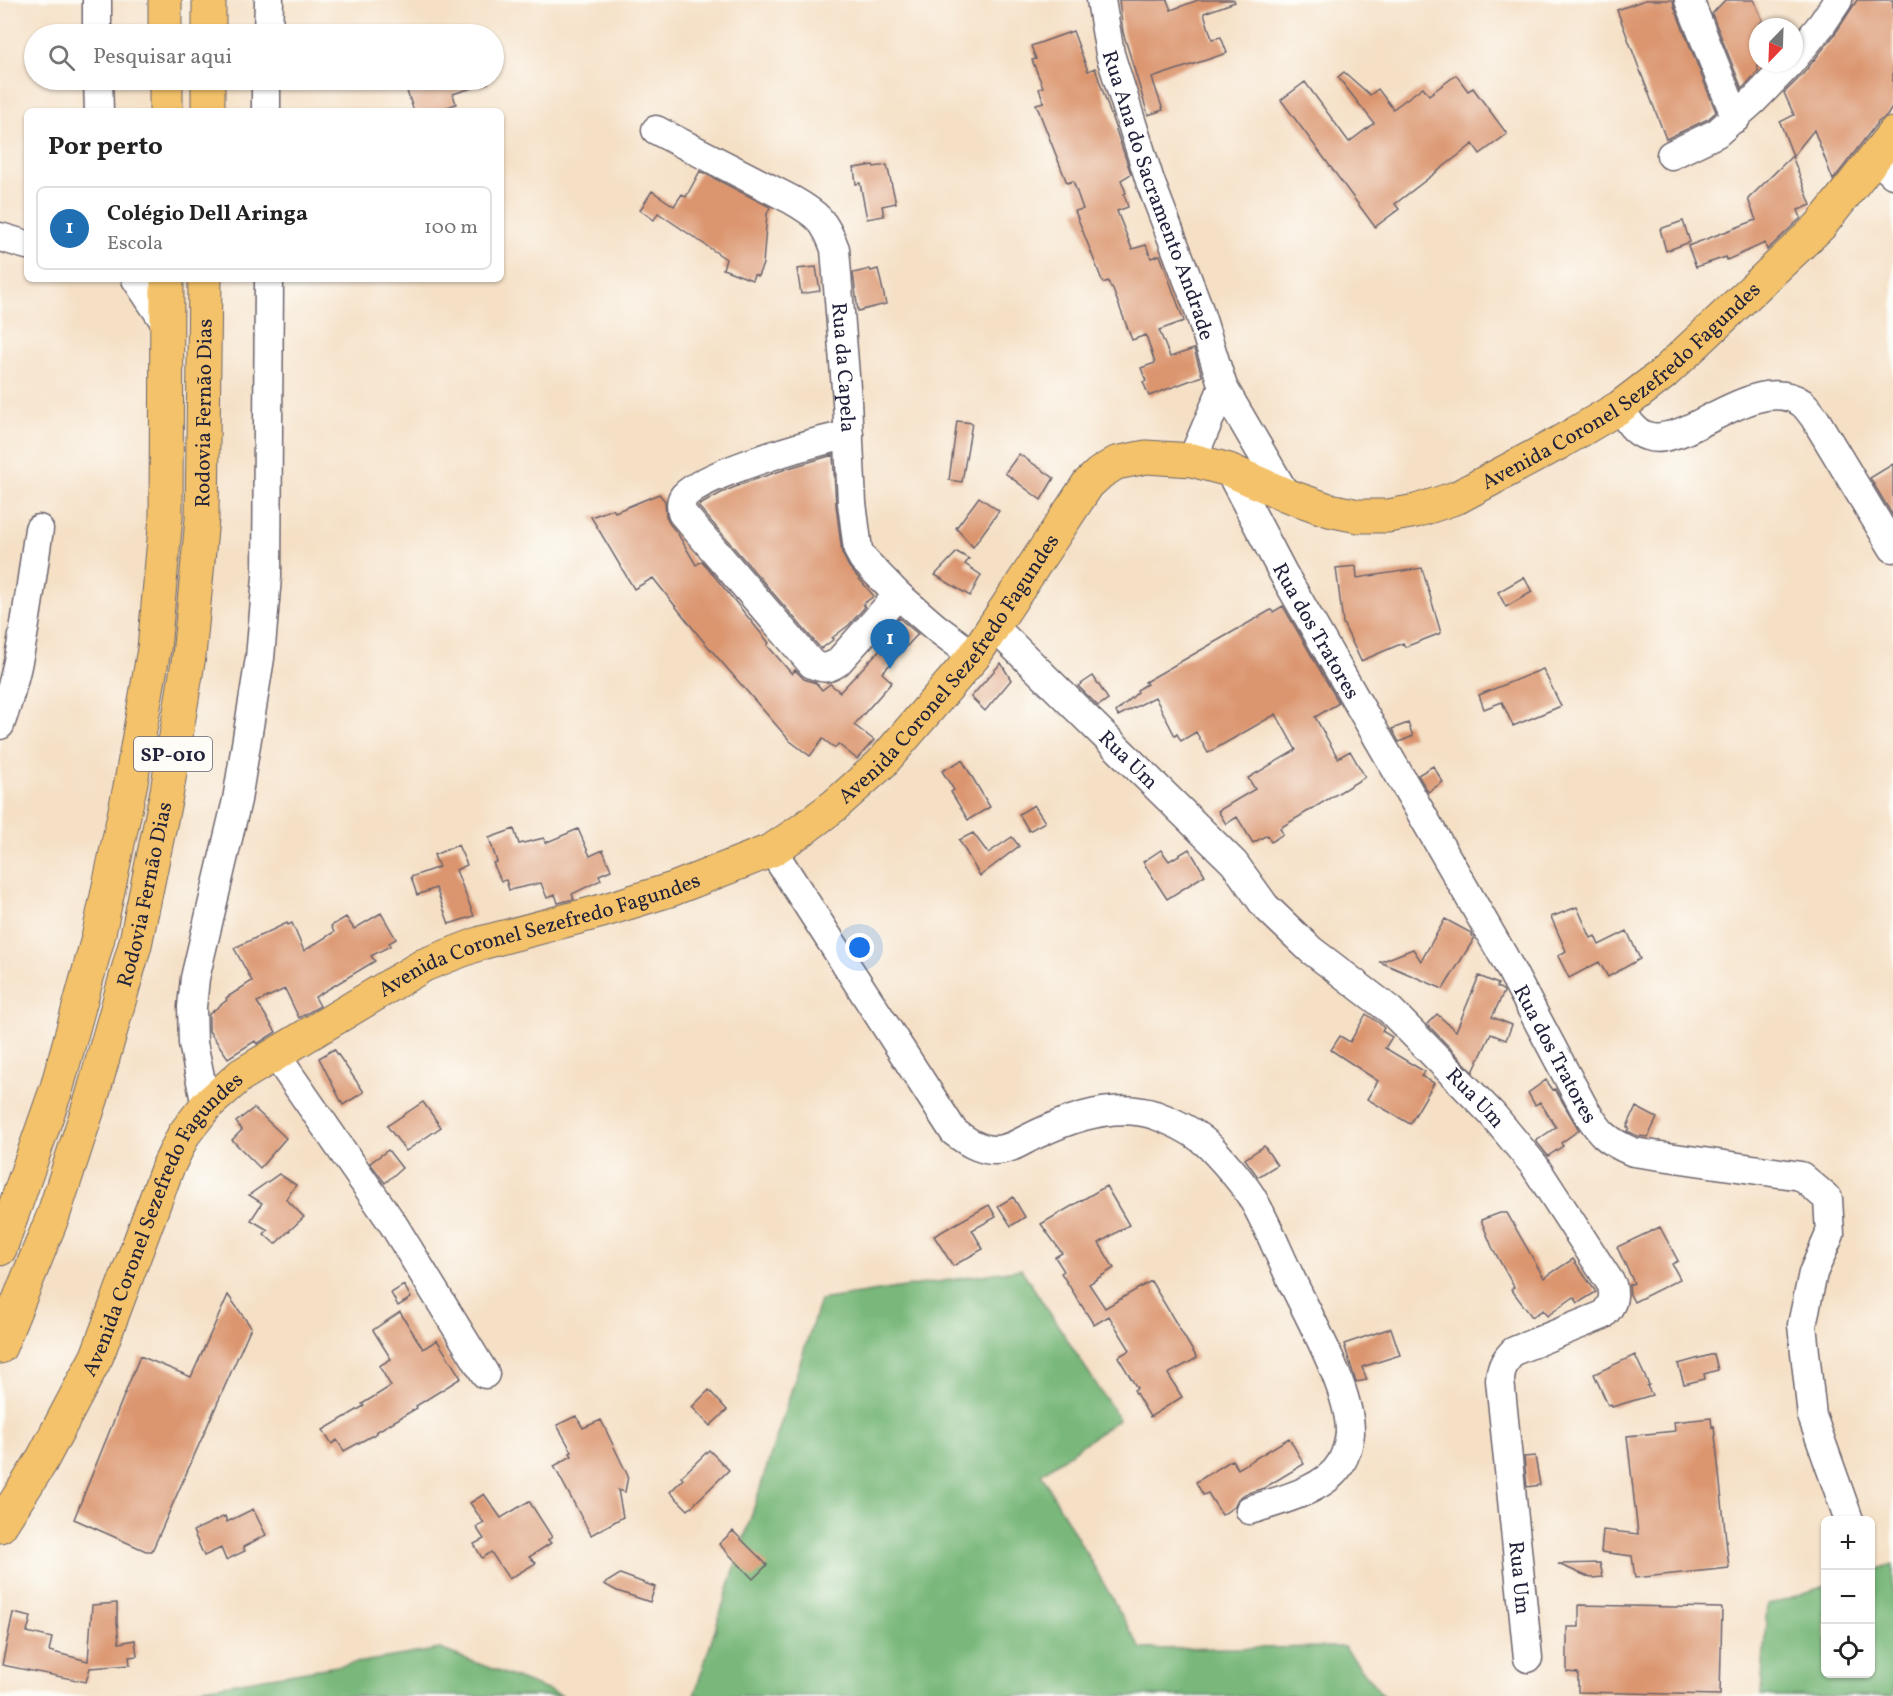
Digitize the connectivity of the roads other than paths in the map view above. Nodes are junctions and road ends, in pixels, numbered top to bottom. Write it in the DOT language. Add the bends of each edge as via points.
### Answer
graph roads {
  1 [pos="97,0"];
  2 [pos="165,0"];
  3 [pos="209,0"];
  4 [pos="269,0"];
  5 [pos="1101,0"];
  6 [pos="1689,0"];
  7 [pos="1838,0"];
  8 [pos="97,24"];
  9 [pos="165,24"];
  10 [pos="209,24"];
  11 [pos="268,24"];
  12 [pos="1803,47"];
  13 [pos="1781,72"];
  14 [pos="98,90"];
  15 [pos="166,90"];
  16 [pos="208,90"];
  17 [pos="266,90"];
  18 [pos="99,108"];
  19 [pos="166,108"];
  20 [pos="208,108"];
  21 [pos="266,108"];
  22 [pos="1736,118"];
  23 [pos="656,130"];
  24 [pos="1671,155"];
  25 [pos="1887,155"];
  26 [pos="0,237"];
  27 [pos="24,245"];
  28 [pos="138,282"];
  29 [pos="168,282"];
  30 [pos="206,282"];
  31 [pos="269,282"];
  32 [pos="168,327"];
  33 [pos="1223,387"];
  34 [pos="1620,407"];
  35 [pos="849,435"];
  36 [pos="1192,460"];
  37 [pos="1229,471"];
  38 [pos="1286,495"];
  39 [pos="39,529"];
  40 [pos="1893,548"];
  41 [pos="898,596"];
  42 [pos="994,627"];
  43 [pos="0,630"];
  44 [pos="21,650"];
  45 [pos="974,656"];
  46 [pos="0,725"];
  47 [pos="772,850"];
  48 [pos="275,1054"];
  49 [pos="206,1106"];
  50 [pos="0,1249"];
  51 [pos="0,1347"];
  52 [pos="485,1374"];
  53 [pos="1250,1510"];
  54 [pos="1847,1516"];
  55 [pos="0,1526"];
  56 [pos="1528,1658"];
  1 -- 8 [label="street"];
  2 -- 9 [label="main road"];
  3 -- 10 [label="main road"];
  4 -- 11 [label="street"];
  5 -- 33 [label="street, Rua Ana do Sacramento Andrade" via="1110,54 1150,181 1197,304"];
  6 -- 22 [label="street"];
  7 -- 12 [label="street"];
  13 -- 22 [label="street"];
  14 -- 18 [label="street"];
  15 -- 19 [label="main road"];
  16 -- 20 [label="main road"];
  17 -- 21 [label="street"];
  22 -- 24 [label="street" via="1718,134"];
  23 -- 35 [label="street, Rua da Capela" via="814,212 828,229 835,249"];
  25 -- 34 [label="main road, Avenida Coronel Sezefredo Fagundes" via="1820,226 1663,374"];
  26 -- 27 [label="street"];
  28 -- 32 [label="street"];
  29 -- 32 [label="main road, Rodovia Fernão Dias / SP-010"];
  30 -- 51 [label="main road, Rodovia Fernão Dias / SP-010" via="202,519 189,656 167,791 135,945 92,1097 53,1216"];
  31 -- 49 [label="street" via="267,577 260,658 237,800 195,978 192,1007 193,1043"];
  32 -- 50 [label="main road, Rodovia Fernão Dias / SP-010" via="165,517 154,649 131,782 98,938 57,1087"];
  33 -- 36 [label="street"];
  33 -- 38 [label="street"];
  34 -- 38 [label="main road, Avenida Coronel Sezefredo Fagundes" via="1458,497 1416,511 1358,516"];
  34 -- 40 [label="street" via="1640,433 1662,438 1770,394 1793,398 1814,417"];
  35 -- 41 [label="street, Rua da Capela" via="858,550"];
  35 -- 41 [label="street" via="750,463 694,486 683,497 682,513 812,664 822,668 838,662"];
  36 -- 37 [label="main road, Avenida Coronel Sezefredo Fagundes"];
  36 -- 42 [label="main road, Avenida Coronel Sezefredo Fagundes" via="1146,457 1116,463 1100,473 1088,484"];
  37 -- 38 [label="main road, Avenida Coronel Sezefredo Fagundes"];
  37 -- 54 [label="street, Rua dos Tratores" via="1288,583 1504,957 1599,1132 1633,1152 1801,1176 1828,1198 1830,1234 1813,1273 1802,1325 1812,1416"];
  39 -- 44 [label="street"];
  41 -- 45 [label="street, Rua da Capela"];
  42 -- 45 [label="main road, Avenida Coronel Sezefredo Fagundes"];
  42 -- 56 [label="street, Rua Um" via="1234,863 1265,906 1311,950 1390,1010 1492,1114 1534,1165 1612,1286 1614,1296 1603,1315 1514,1351 1501,1370"];
  43 -- 44 [label="street"];
  44 -- 46 [label="street"];
  45 -- 47 [label="main road, Avenida Coronel Sezefredo Fagundes" via="881,764 834,806"];
  47 -- 48 [label="main road, Avenida Coronel Sezefredo Fagundes" via="673,889 481,943 424,965"];
  47 -- 53 [label="street" via="954,1132 967,1142 996,1150 1084,1116 1113,1111 1154,1115 1198,1136 1255,1201 1336,1374 1350,1432 1340,1466 1322,1482 1298,1496"];
  48 -- 49 [label="main road, Avenida Coronel Sezefredo Fagundes" via="241,1075"];
  48 -- 52 [label="street" via="393,1224"];
  49 -- 55 [label="main road, Avenida Coronel Sezefredo Fagundes" via="184,1134 167,1169 97,1356 40,1462"];
}
